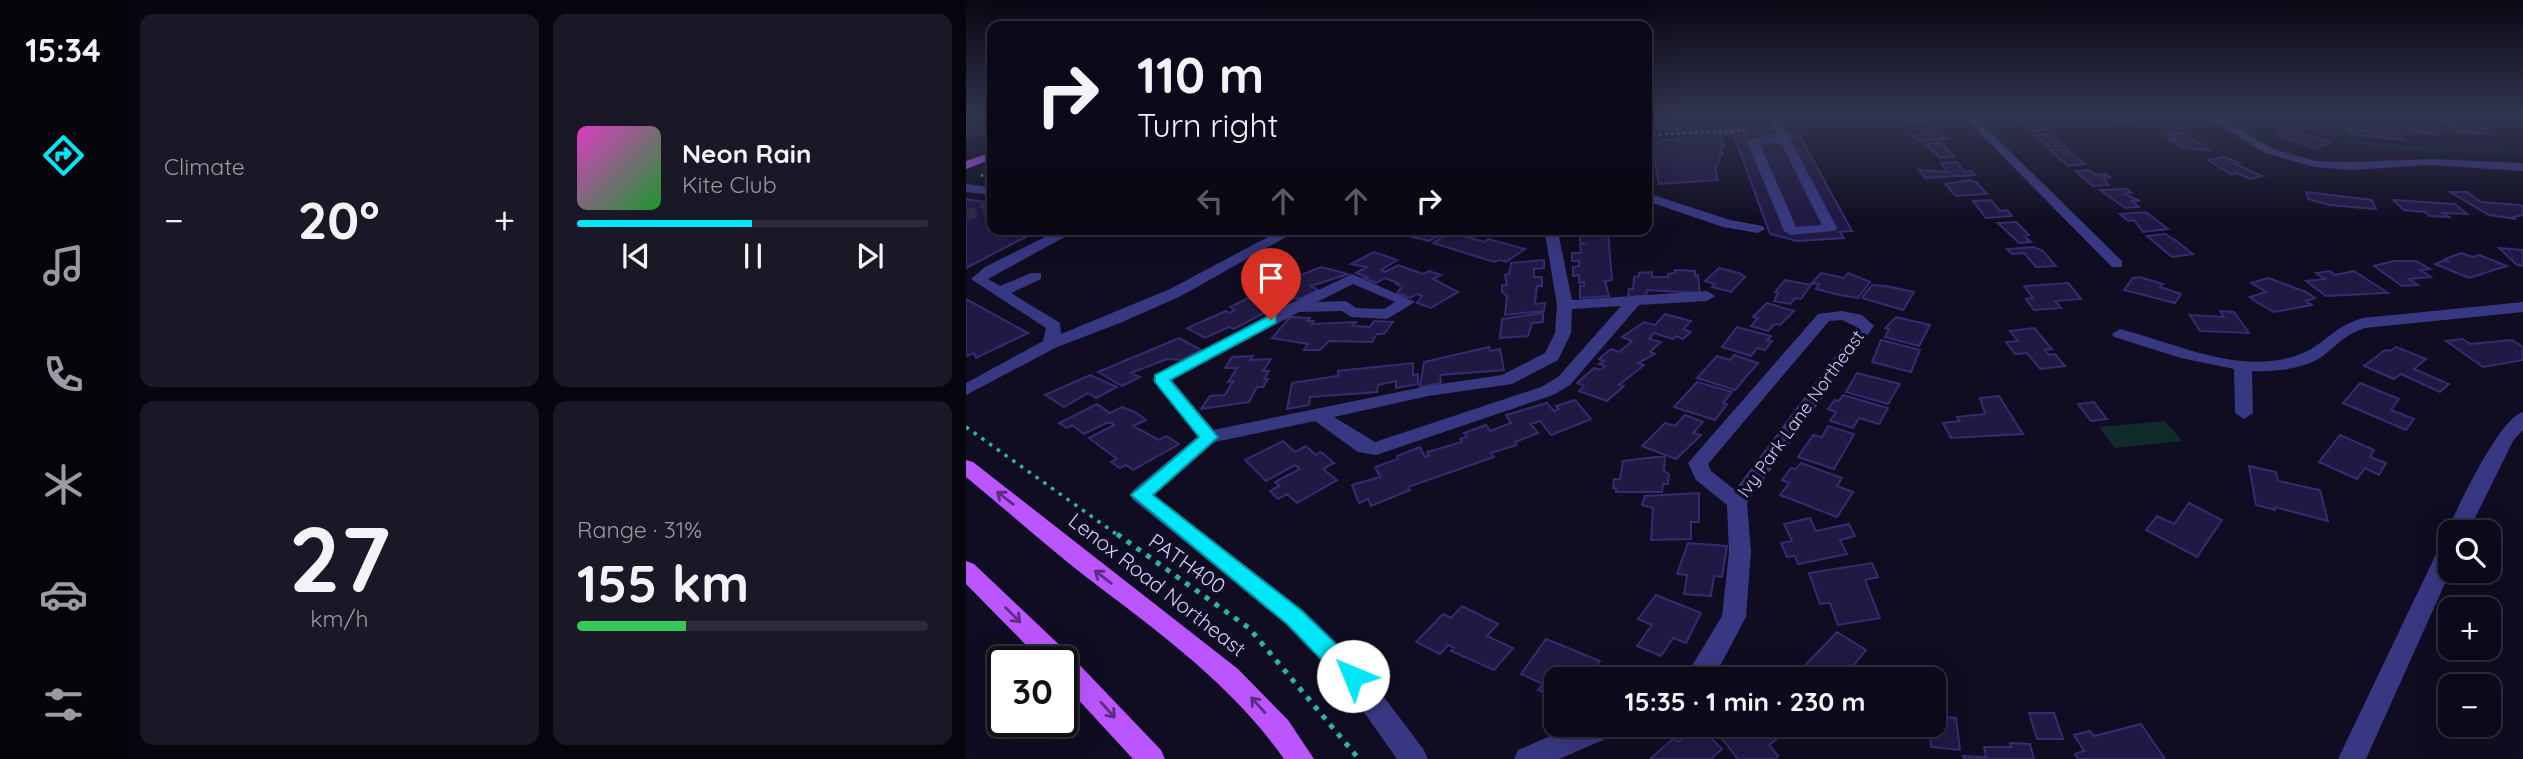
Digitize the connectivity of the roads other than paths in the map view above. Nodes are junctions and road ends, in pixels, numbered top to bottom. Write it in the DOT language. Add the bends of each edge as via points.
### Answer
graph roads {
  1 [pos="1758,151"];
  2 [pos="1791,151"];
  3 [pos="2004,151"];
  4 [pos="2270,151"];
  5 [pos="987,157"];
  6 [pos="966,165"];
  7 [pos="2523,167"];
  8 [pos="966,188"];
  9 [pos="987,190"];
  10 [pos="1652,199"];
  11 [pos="1758,229"];
  12 [pos="1059,235"];
  13 [pos="1283,235"];
  14 [pos="1552,235"];
  15 [pos="1256,236"];
  16 [pos="1275,240"];
  17 [pos="2117,264"];
  18 [pos="978,273"];
  19 [pos="1035,276"];
  20 [pos="1379,290"];
  21 [pos="1000,292"];
  22 [pos="1707,296"];
  23 [pos="1635,300"];
  24 [pos="1565,305"];
  25 [pos="1346,306"];
  26 [pos="2523,307"];
  27 [pos="1293,308"];
  28 [pos="2120,334"];
  29 [pos="1051,342"];
  30 [pos="1547,358"];
  31 [pos="1579,364"];
  32 [pos="2243,365"];
  33 [pos="1010,366"];
  34 [pos="966,378"];
  35 [pos="966,390"];
  36 [pos="2244,413"];
  37 [pos="1318,414"];
  38 [pos="2523,418"];
  39 [pos="1209,437"];
  40 [pos="2516,438"];
  41 [pos="966,467"];
  42 [pos="1737,502"];
  43 [pos="2465,520"];
  44 [pos="966,570"];
  45 [pos="2438,574"];
  46 [pos="1044,646"];
  47 [pos="1706,667"];
  48 [pos="1078,680"];
  49 [pos="1580,737"];
  50 [pos="1151,759"];
  51 [pos="1300,759"];
  52 [pos="1414,759"];
  53 [pos="1528,759"];
  54 [pos="2352,759"];
  1 -- 2 [label="street" via="1791,231 1830,228"];
  3 -- 17 [label="street"];
  4 -- 7 [label="street" via="2315,164 2441,162"];
  5 -- 6 [label="main road"];
  8 -- 9 [label="street"];
  10 -- 11 [label="street"];
  12 -- 18 [label="street"];
  13 -- 16 [label="street"];
  14 -- 24 [label="street"];
  15 -- 16 [label="street"];
  16 -- 29 [label="street" via="1171,296 1101,327"];
  18 -- 21 [label="street"];
  19 -- 21 [label="street"];
  20 -- 25 [label="street"];
  20 -- 25 [label="street" via="1407,303 1387,314 1351,312"];
  20 -- 27 [label="street" via="1352,278"];
  21 -- 29 [label="street" via="1054,326"];
  22 -- 23 [label="street"];
  23 -- 24 [label="street"];
  23 -- 31 [label="street"];
  24 -- 30 [label="street" via="1563,333"];
  25 -- 27 [label="street"];
  26 -- 32 [label="street" via="2363,323 2338,331 2304,359"];
  27 -- 39 [label="street" via="1161,379"];
  28 -- 32 [label="street"];
  29 -- 33 [label="street"];
  30 -- 31 [label="street"];
  30 -- 37 [label="street" via="1506,380"];
  31 -- 37 [label="street" via="1547,391 1376,449 1365,447"];
  32 -- 36 [label="street"];
  33 -- 34 [label="street"];
  33 -- 35 [label="street"];
  37 -- 39 [label="street"];
  38 -- 40 [label="street"];
  39 -- 52 [label="street" via="1140,495 1295,617 1353,676"];
  40 -- 43 [label="street"];
  51 -- 41 [label="main road, Lenox Road Northeast, one-way" via="1259,705 1203,652"];
  42 -- 42 [label="street, Ivy Park Lane Northeast" via="1866,327 1859,318 1843,314 1824,317 1698,463 1703,475"];
  42 -- 47 [label="street, Ivy Park Lane Northeast" via="1740,552 1734,617"];
  44 -- 46 [label="main road, one-way"];
  45 -- 54 [label="street"];
  48 -- 50 [label="main road, one-way"];
  49 -- 53 [label="street"];
}
